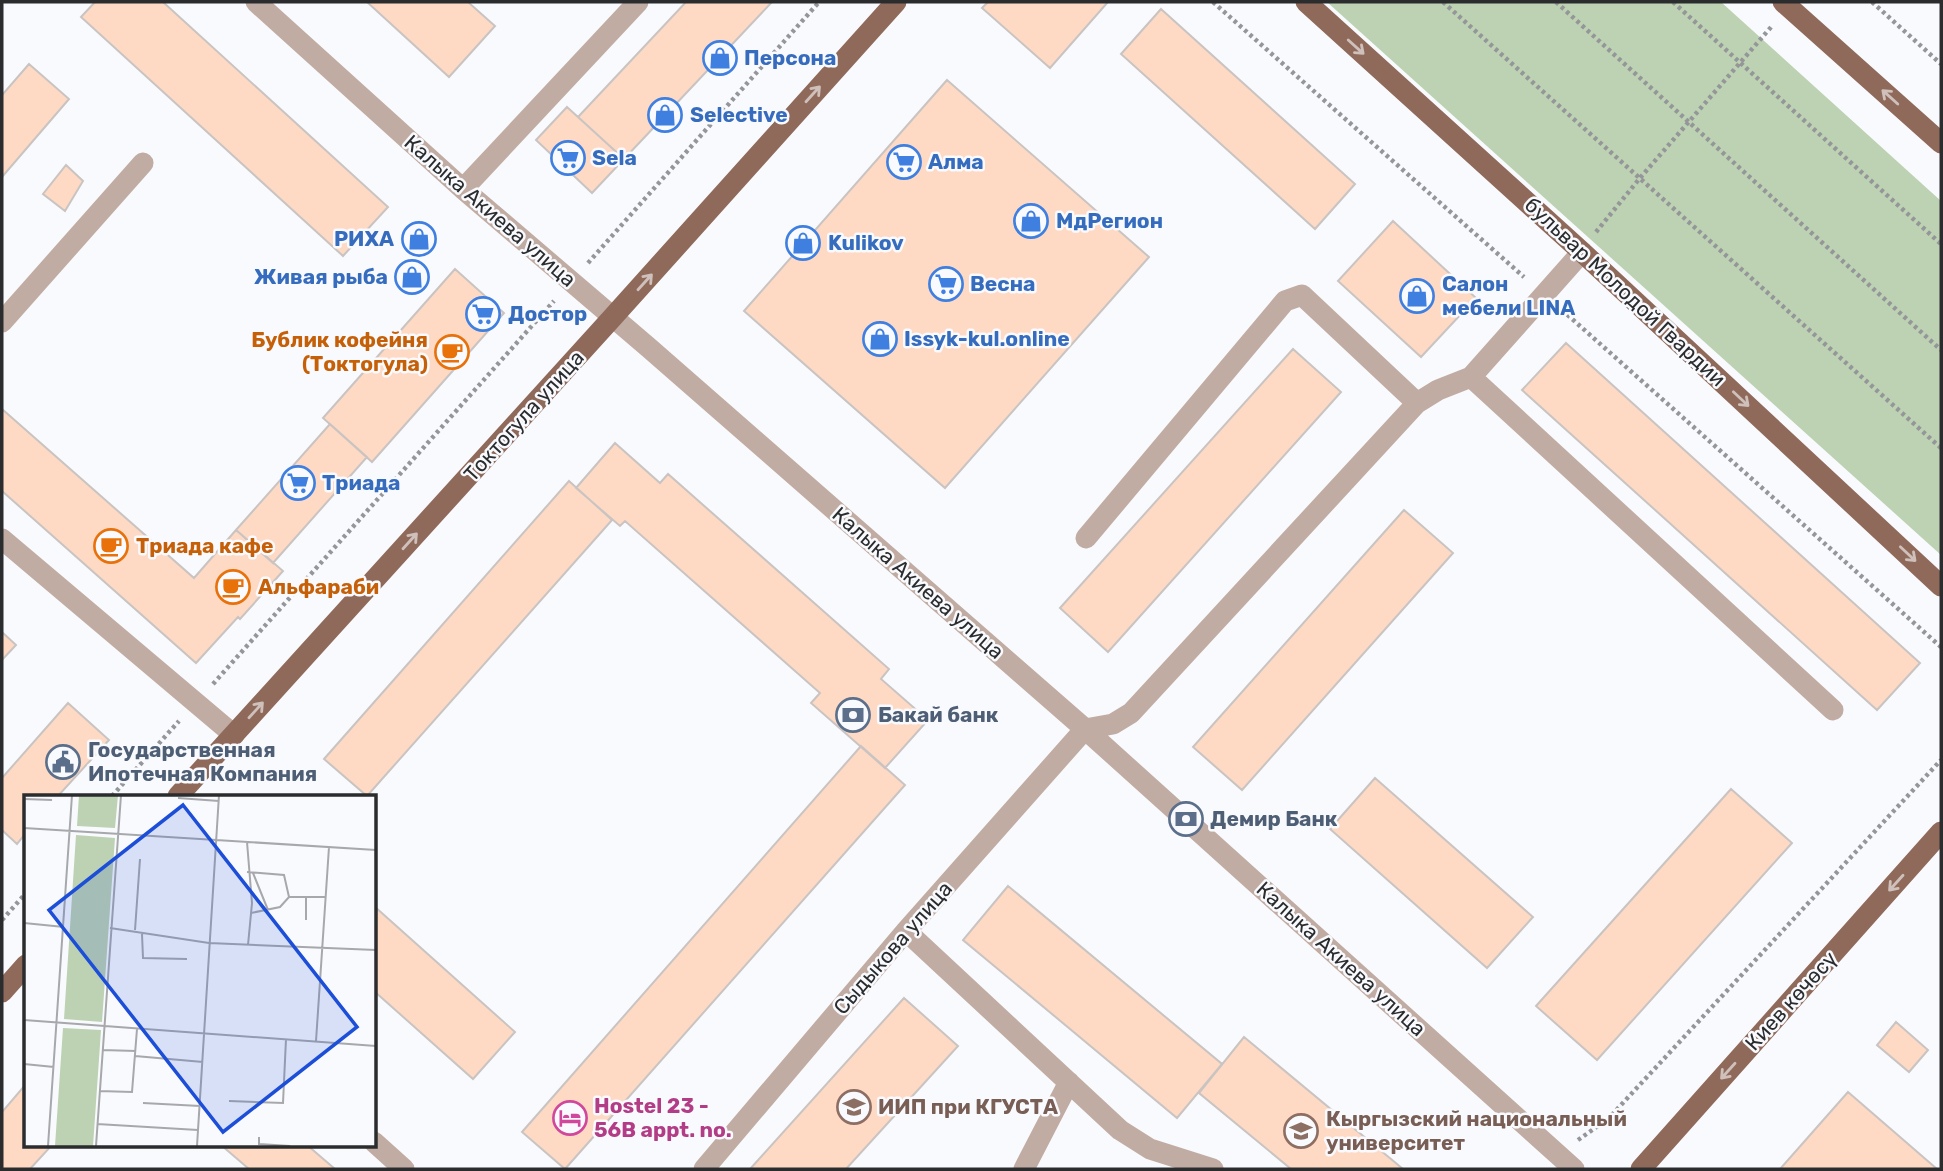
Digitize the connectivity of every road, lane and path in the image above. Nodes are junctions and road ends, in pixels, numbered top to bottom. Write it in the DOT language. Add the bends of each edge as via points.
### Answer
graph roads {
  1 [pos="256,2"];
  2 [pos="638,2"];
  3 [pos="819,2"];
  4 [pos="896,2"];
  5 [pos="1213,2"];
  6 [pos="1306,2"];
  7 [pos="1443,2"];
  8 [pos="1556,2"];
  9 [pos="1673,2"];
  10 [pos="1872,2"];
  11 [pos="1789,3"];
  12 [pos="1740,62"];
  13 [pos="1941,64"];
  14 [pos="1690,123"];
  15 [pos="1941,143"];
  16 [pos="142,163"];
  17 [pos="1640,178"];
  18 [pos="463,189"];
  19 [pos="1941,244"];
  20 [pos="1582,252"];
  21 [pos="571,282"];
  22 [pos="1544,295"];
  23 [pos="612,318"];
  24 [pos="2,322"];
  25 [pos="1941,350"];
  26 [pos="1471,377"];
  27 [pos="1417,403"];
  28 [pos="1941,448"];
  29 [pos="1086,538"];
  30 [pos="2,539"];
  31 [pos="1941,586"];
  32 [pos="1941,647"];
  33 [pos="195,704"];
  34 [pos="1833,710"];
  35 [pos="1085,729"];
  36 [pos="234,735"];
  37 [pos="1941,760"];
  38 [pos="113,795"];
  39 [pos="179,795"];
  40 [pos="1941,832"];
  41 [pos="24,895"];
  42 [pos="2,920"];
  43 [pos="906,931"];
  44 [pos="24,967"];
  45 [pos="2,992"];
  46 [pos="1069,1082"];
  47 [pos="376,1144"];
  48 [pos="1557,1153"];
  49 [pos="404,1169"];
  50 [pos="704,1169"];
  51 [pos="1024,1169"];
  52 [pos="1213,1169"];
  53 [pos="1574,1169"];
  54 [pos="1641,1169"];
  1 -- 18 [label="street, Калыка Акиева улица"];
  2 -- 18 [label="street"];
  3 -- 21 [label="path"];
  23 -- 4 [label="main road, Токтогула улица, one-way"];
  5 -- 22 [label="path"];
  6 -- 20 [label="main road, бульвар Молодой Гвардии, one-way"];
  7 -- 17 [label="path"];
  8 -- 14 [label="path"];
  9 -- 12 [label="path"];
  10 -- 13 [label="path"];
  11 -- 12 [label="path"];
  15 -- 11 [label="main road, one-way"];
  12 -- 14 [label="path"];
  12 -- 19 [label="path"];
  14 -- 17 [label="path"];
  14 -- 25 [label="path"];
  16 -- 24 [label="street"];
  17 -- 20 [label="path"];
  17 -- 28 [label="path"];
  18 -- 21 [label="street, Калыка Акиева улица"];
  20 -- 22 [label="street"];
  20 -- 31 [label="main road, бульвар Молодой Гвардии, one-way"];
  21 -- 23 [label="street, Калыка Акиева улица"];
  21 -- 33 [label="path"];
  22 -- 26 [label="street"];
  22 -- 32 [label="path"];
  23 -- 35 [label="street, Калыка Акиева улица"];
  36 -- 23 [label="main road, Токтогула улица, one-way"];
  26 -- 27 [label="street"];
  26 -- 34 [label="street"];
  27 -- 29 [label="street" via="1302,295 1285,301"];
  27 -- 35 [label="street" via="1131,713 1113,724"];
  30 -- 33 [label="street"];
  33 -- 36 [label="street"];
  33 -- 38 [label="path"];
  35 -- 43 [label="street, Сыдыкова улица"];
  35 -- 48 [label="street, Калыка Акиева улица"];
  36 -- 39 [label="main road, Токтогула улица"];
  37 -- 48 [label="path" via="1608,1119"];
  40 -- 54 [label="main road, Киев көчөсү, one-way"];
  41 -- 42 [label="path"];
  43 -- 46 [label="street"];
  43 -- 50 [label="street, Сыдыкова улица"];
  44 -- 45 [label="main road"];
  46 -- 51 [label="street"];
  46 -- 52 [label="street" via="1120,1130 1150,1149"];
  47 -- 49 [label="street"];
  48 -- 53 [label="street, Калыка Акиева улица"];
}
